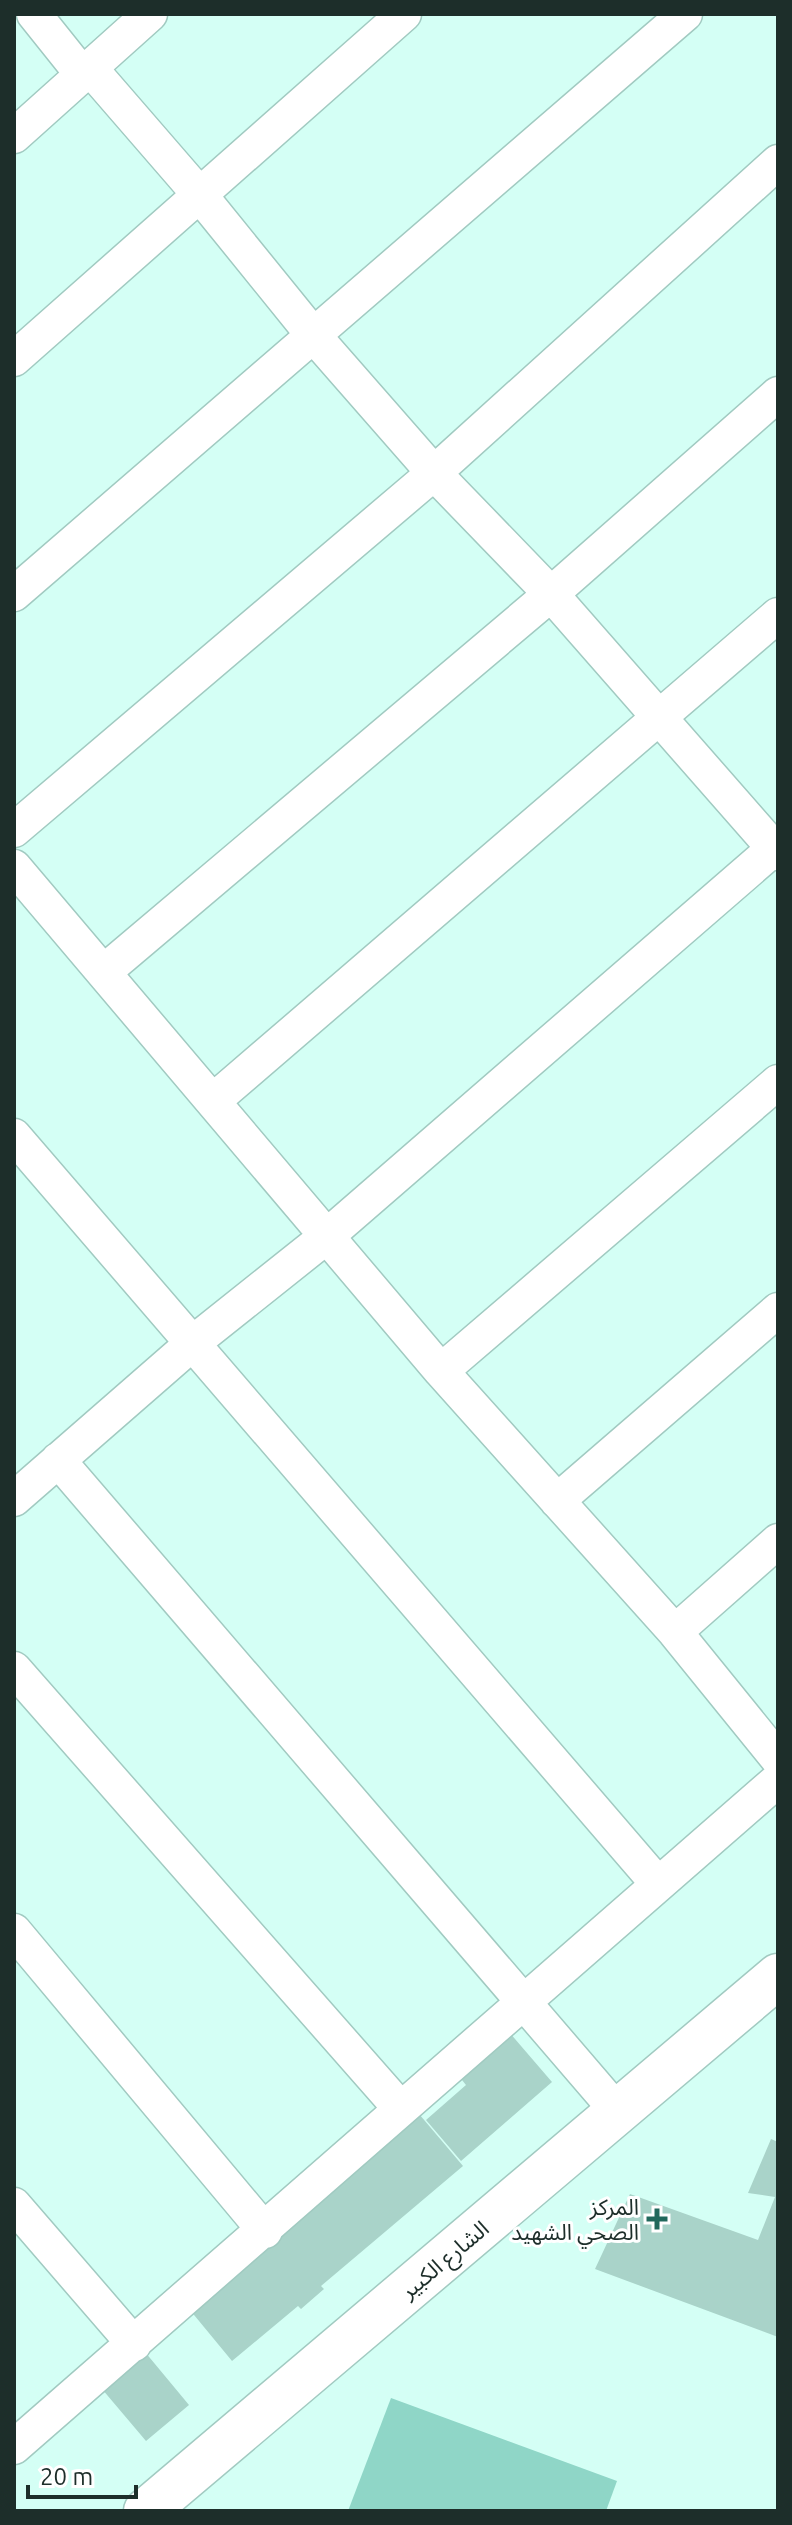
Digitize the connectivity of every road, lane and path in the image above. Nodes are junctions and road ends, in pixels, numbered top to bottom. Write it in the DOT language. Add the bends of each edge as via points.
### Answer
graph roads {
  1 [pos="34,14"];
  2 [pos="150,14"];
  3 [pos="404,14"];
  4 [pos="685,14"];
  5 [pos="86,70"];
  6 [pos="14,136"];
  7 [pos="778,162"];
  8 [pos="199,194"];
  9 [pos="314,336"];
  10 [pos="14,359"];
  11 [pos="778,394"];
  12 [pos="434,473"];
  13 [pos="14,594"];
  14 [pos="551,594"];
  15 [pos="778,615"];
  16 [pos="657,719"];
  17 [pos="14,830"];
  18 [pos="777,848"];
  19 [pos="14,867"];
  20 [pos="105,971"];
  21 [pos="778,1082"];
  22 [pos="213,1101"];
  23 [pos="14,1136"];
  24 [pos="327,1236"];
  25 [pos="778,1310"];
  26 [pos="194,1342"];
  27 [pos="441,1371"];
  28 [pos="58,1460"];
  29 [pos="14,1499"];
  30 [pos="557,1501"];
  31 [pos="778,1541"];
  32 [pos="675,1632"];
  33 [pos="14,1669"];
  34 [pos="778,1759"];
  35 [pos="778,1780"];
  36 [pos="658,1884"];
  37 [pos="14,1931"];
  38 [pos="778,1976"];
  39 [pos="522,2003"];
  40 [pos="400,2108"];
  41 [pos="618,2112"];
  42 [pos="14,2205"];
  43 [pos="265,2231"];
  44 [pos="134,2344"];
  45 [pos="14,2447"];
  46 [pos="146,2511"];
  1 -- 5 [label="street"];
  2 -- 5 [label="street"];
  3 -- 8 [label="street"];
  4 -- 9 [label="street"];
  5 -- 6 [label="street"];
  5 -- 8 [label="street"];
  7 -- 12 [label="street"];
  8 -- 9 [label="street"];
  8 -- 10 [label="street"];
  9 -- 12 [label="street"];
  9 -- 13 [label="street"];
  11 -- 14 [label="street"];
  12 -- 14 [label="street"];
  12 -- 17 [label="street"];
  14 -- 16 [label="street"];
  14 -- 20 [label="street"];
  15 -- 16 [label="street"];
  16 -- 18 [label="street"];
  16 -- 22 [label="street"];
  18 -- 24 [label="street"];
  19 -- 20 [label="street"];
  20 -- 22 [label="street"];
  21 -- 27 [label="street"];
  22 -- 24 [label="street"];
  23 -- 26 [label="street"];
  24 -- 26 [label="street"];
  24 -- 27 [label="street"];
  25 -- 30 [label="street"];
  26 -- 28 [label="street"];
  26 -- 36 [label="street"];
  27 -- 30 [label="street"];
  28 -- 29 [label="street"];
  28 -- 39 [label="street"];
  30 -- 32 [label="street"];
  31 -- 32 [label="street"];
  32 -- 34 [label="street"];
  33 -- 40 [label="street"];
  35 -- 36 [label="street"];
  36 -- 39 [label="street"];
  37 -- 43 [label="street"];
  38 -- 41 [label="street, الشارع الكبير"];
  39 -- 40 [label="street"];
  39 -- 41 [label="street"];
  40 -- 43 [label="street"];
  41 -- 46 [label="street, الشارع الكبير"];
  42 -- 44 [label="street"];
  43 -- 44 [label="street"];
  44 -- 45 [label="street"];
}
